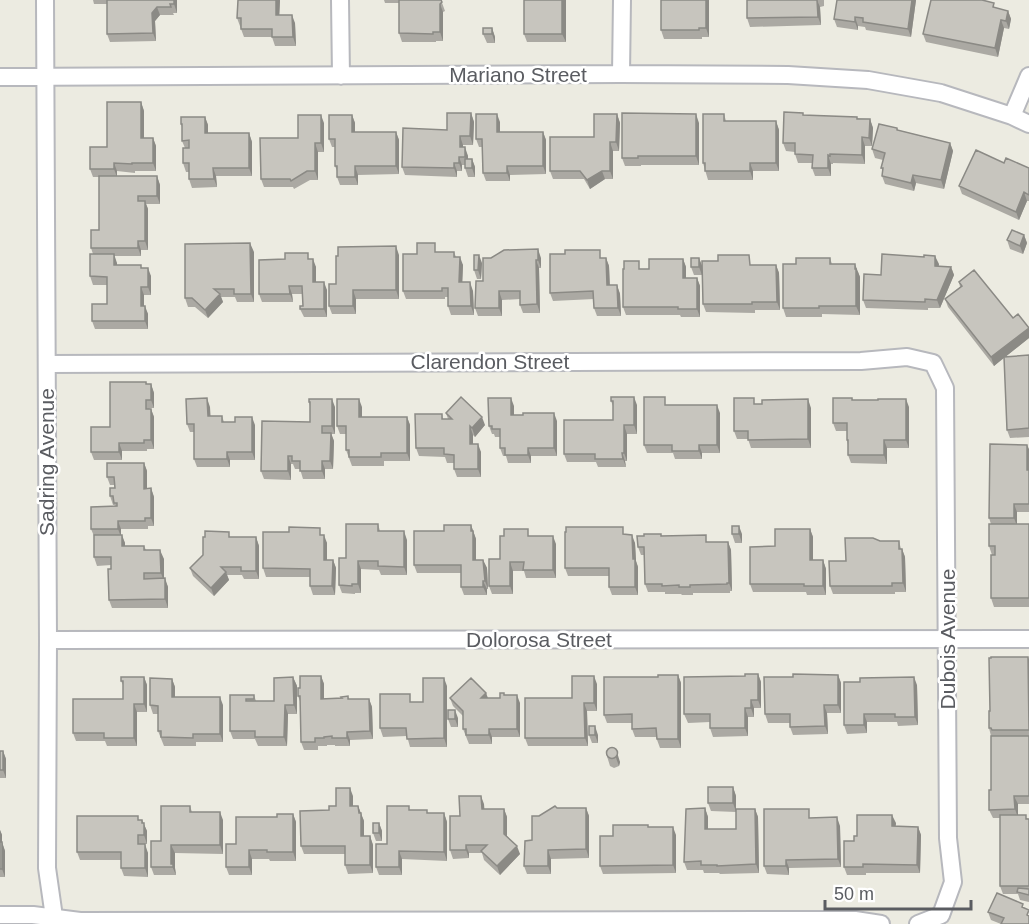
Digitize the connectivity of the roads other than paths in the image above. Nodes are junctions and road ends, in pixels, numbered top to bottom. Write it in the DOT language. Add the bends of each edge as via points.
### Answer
graph roads {
  1 [pos="45,0"];
  2 [pos="340,0"];
  3 [pos="622,0"];
  4 [pos="621,74"];
  5 [pos="341,76"];
  6 [pos="1029,76"];
  7 [pos="0,77"];
  8 [pos="46,77"];
  9 [pos="1012,116"];
  10 [pos="1029,124"];
  11 [pos="933,363"];
  12 [pos="47,364"];
  13 [pos="948,639"];
  14 [pos="1029,639"];
  15 [pos="48,640"];
  16 [pos="0,915"];
  17 [pos="55,921"];
  18 [pos="881,924"];
  19 [pos="918,924"];
  1 -- 8 [label="street, Sadring Avenue"];
  2 -- 5 [label="street"];
  3 -- 4 [label="street"];
  4 -- 5 [label="street, Mariano Street"];
  4 -- 9 [label="street, Mariano Street" via="788,75 868,80 941,93"];
  5 -- 8 [label="street, Mariano Street"];
  6 -- 9 [label="street"];
  7 -- 8 [label="street, Mariano Street"];
  8 -- 12 [label="street, Sadring Avenue"];
  9 -- 10 [label="street, Mariano Street"];
  11 -- 12 [label="street, Clarendon Street" via="907,357 861,361"];
  11 -- 13 [label="street, Dubois Avenue" via="945,388"];
  12 -- 15 [label="street, Sadring Avenue"];
  13 -- 14 [label="street, Dolorosa Street"];
  13 -- 15 [label="street, Dolorosa Street"];
  13 -- 19 [label="street, Dubois Avenue" via="948,838 953,882 941,915"];
  15 -- 17 [label="street, Sadring Avenue" via="47,868"];
  16 -- 17 [label="street" via="33,915"];
  17 -- 18 [label="street" via="855,920"];
}
